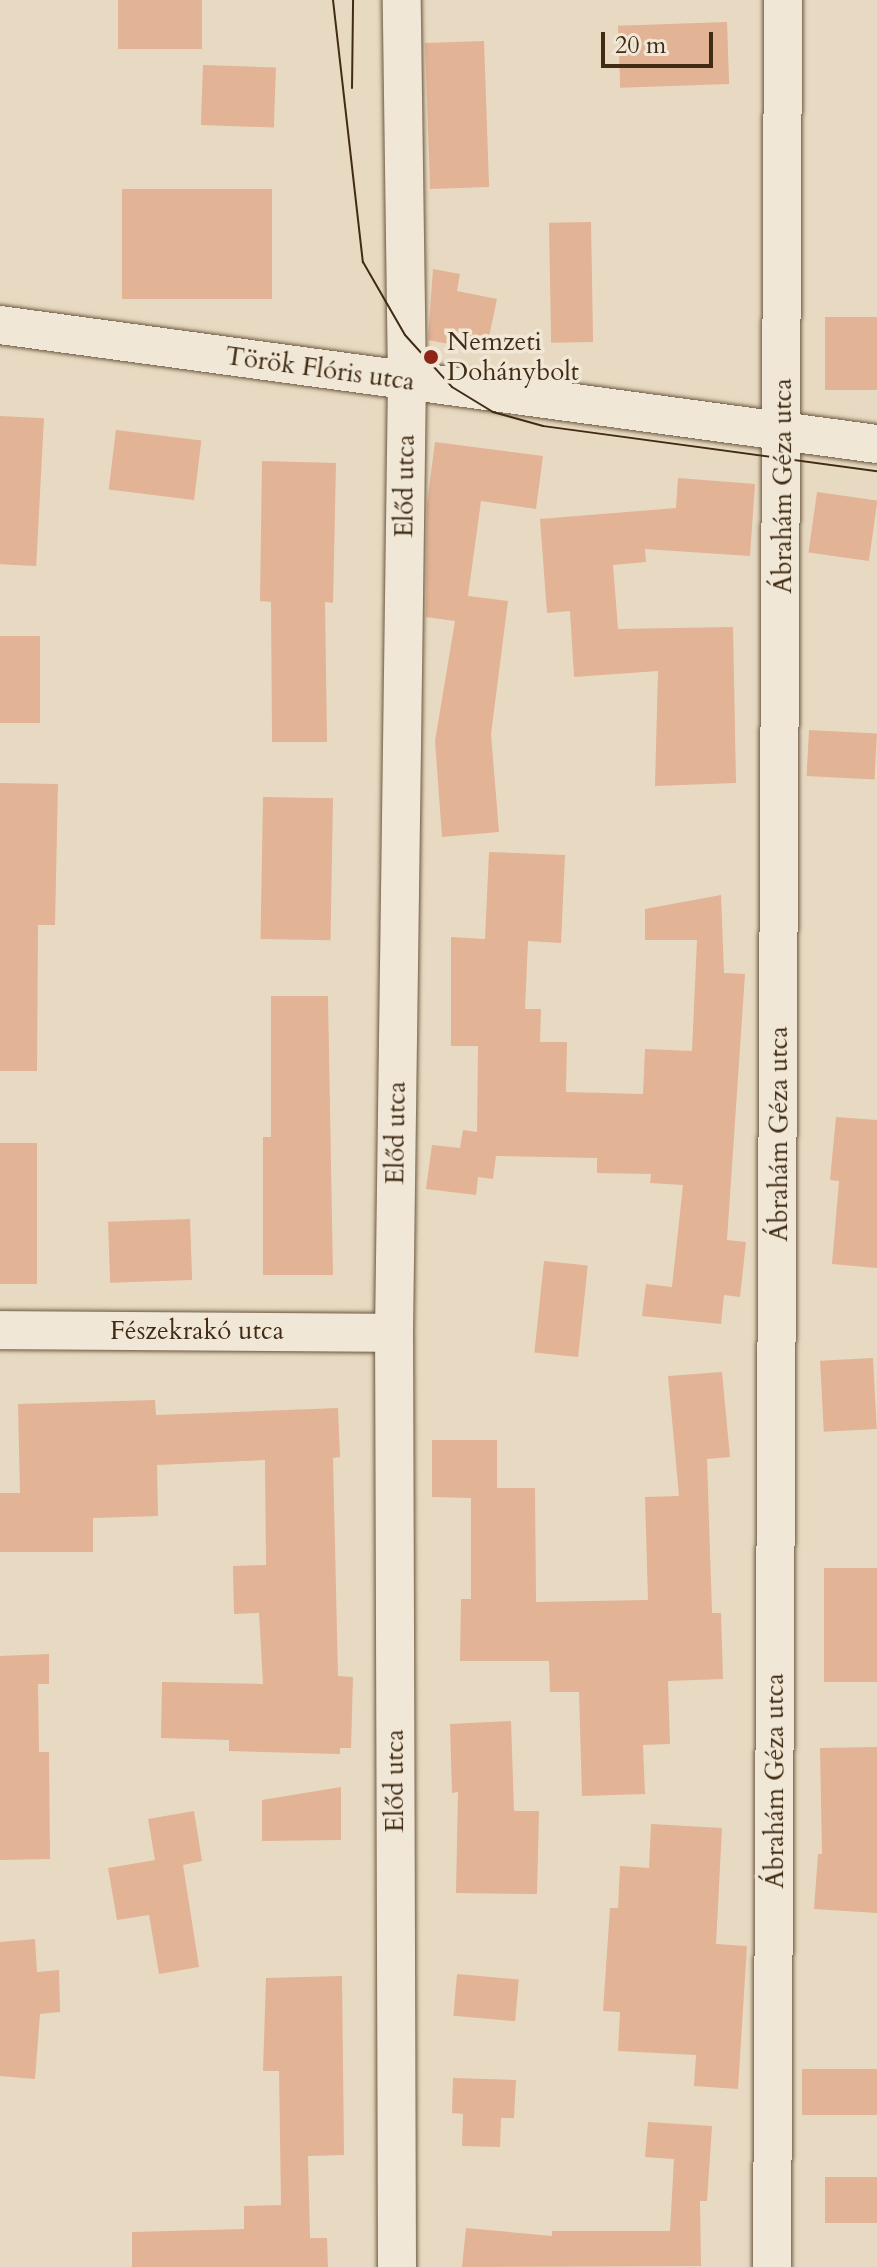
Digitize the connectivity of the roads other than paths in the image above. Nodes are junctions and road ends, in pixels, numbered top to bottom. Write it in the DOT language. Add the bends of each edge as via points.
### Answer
graph roads {
  1 [pos="402,0"];
  2 [pos="783,0"];
  3 [pos="0,325"];
  4 [pos="407,381"];
  5 [pos="783,434"];
  6 [pos="877,444"];
  7 [pos="0,1330"];
  8 [pos="394,1333"];
  9 [pos="397,2267"];
  10 [pos="772,2267"];
  1 -- 4 [label="street, Előd utca"];
  2 -- 5 [label="street, Ábrahám Géza utca"];
  3 -- 4 [label="street, Török Flóris utca"];
  4 -- 5 [label="street, Török Flóris utca"];
  4 -- 8 [label="street, Előd utca"];
  5 -- 6 [label="street, Török Flóris utca"];
  5 -- 10 [label="street, Ábrahám Géza utca"];
  7 -- 8 [label="street, Fészekrakó utca"];
  8 -- 9 [label="street, Előd utca"];
}
